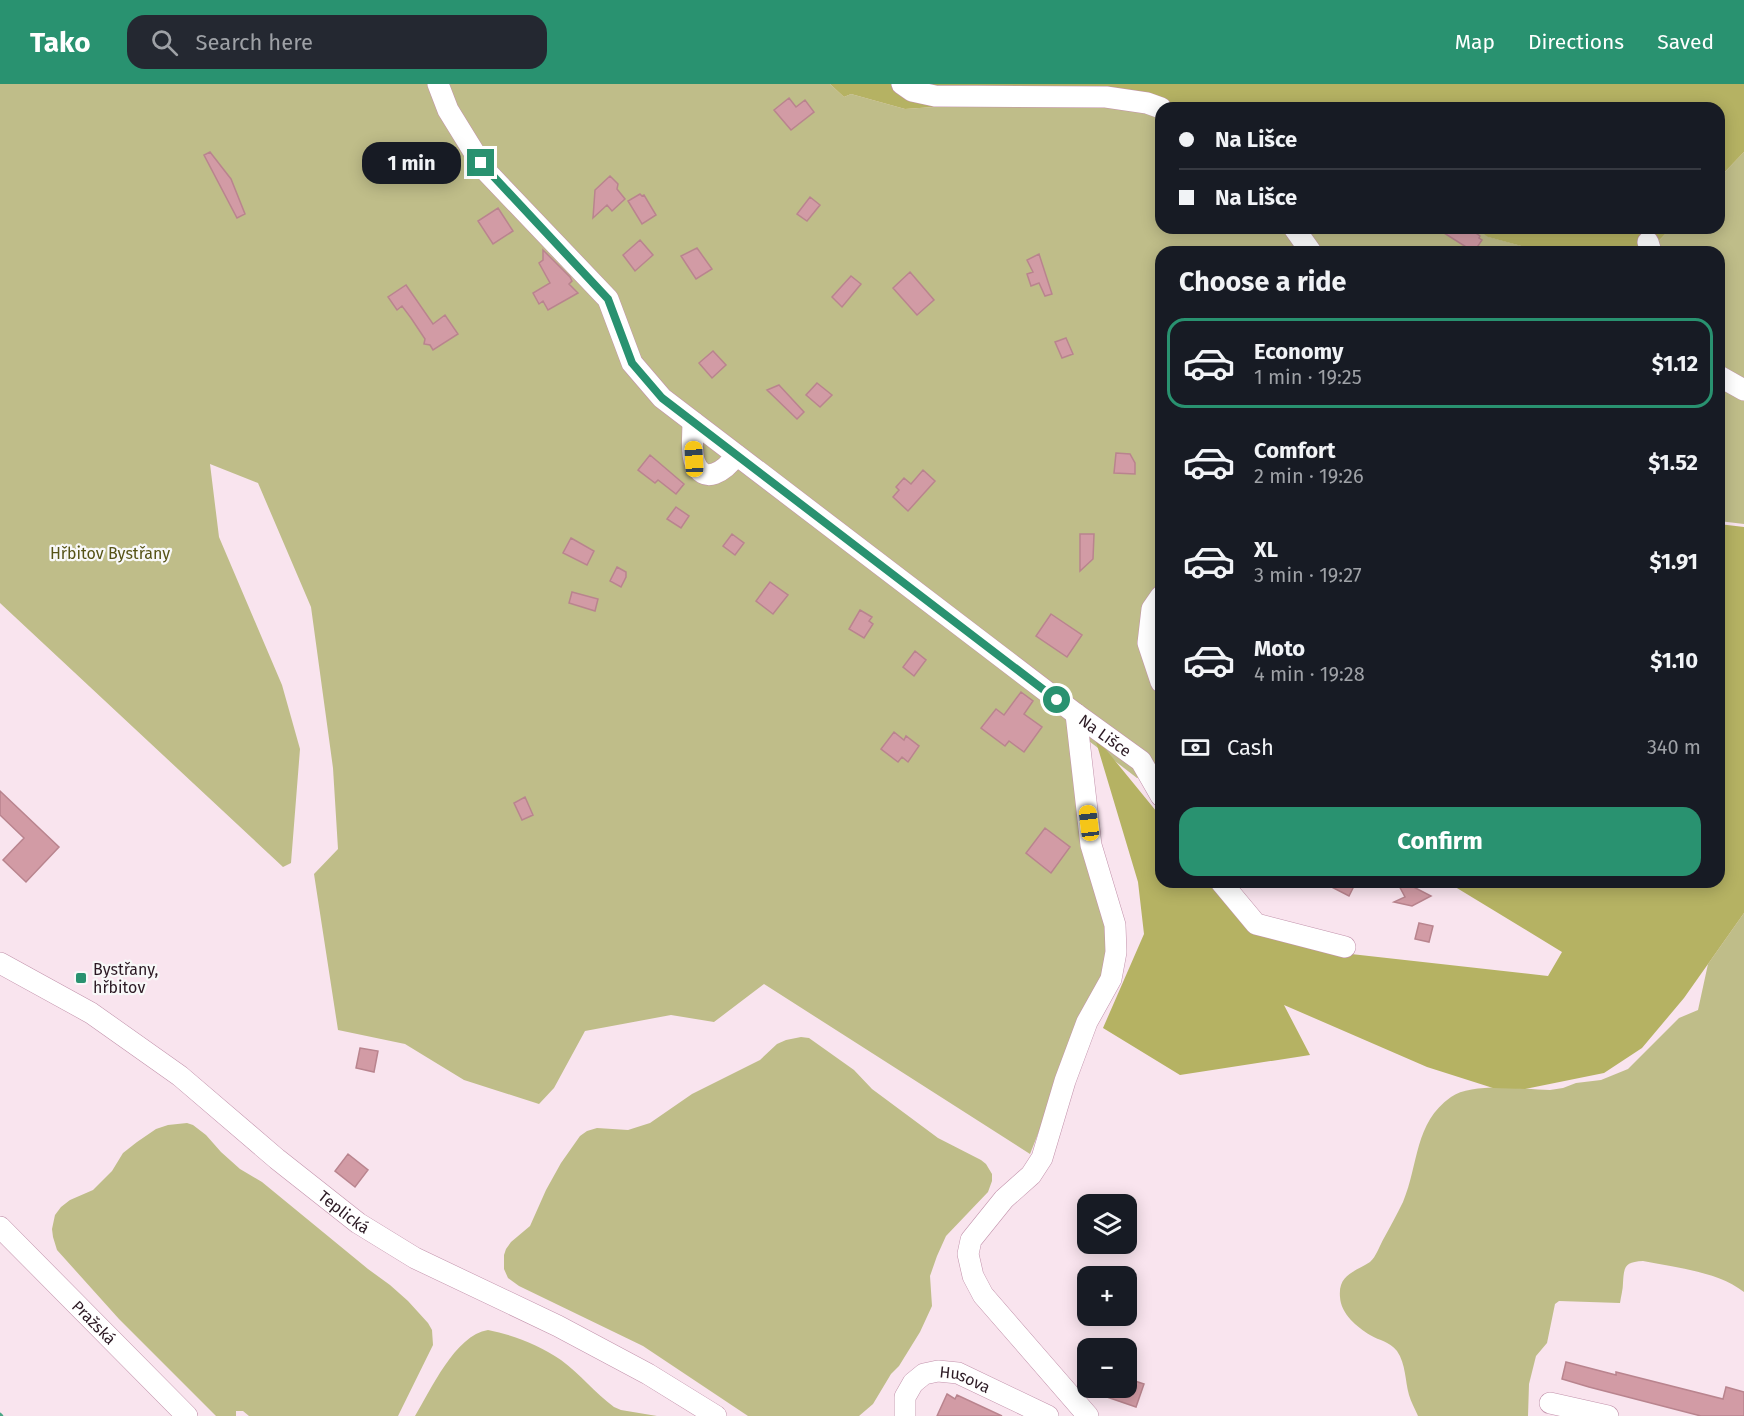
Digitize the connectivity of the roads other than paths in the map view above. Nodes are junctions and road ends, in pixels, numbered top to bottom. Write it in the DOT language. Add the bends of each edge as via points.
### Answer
graph roads {
  1 [pos="438,84"];
  2 [pos="902,84"];
  3 [pos="1155,106"];
  4 [pos="1725,379"];
  5 [pos="1744,390"];
  6 [pos="693,422"];
  7 [pos="736,455"];
  8 [pos="1155,605"];
  9 [pos="1155,664"];
  10 [pos="1076,714"];
  11 [pos="1141,761"];
  12 [pos="1155,767"];
  13 [pos="1155,786"];
  14 [pos="1226,888"];
  15 [pos="1345,947"];
  16 [pos="0,963"];
  17 [pos="0,1227"];
  18 [pos="1550,1403"];
  19 [pos="188,1416"];
  20 [pos="716,1416"];
  21 [pos="905,1416"];
  22 [pos="1048,1416"];
  23 [pos="1088,1416"];
  24 [pos="1608,1416"];
  1 -- 6 [label="street, Na Lišce" via="448,110 485,170 608,299 632,363 662,398"];
  2 -- 3 [label="street" via="936,99 1083,103 1106,98 1137,107 1148,103"];
  4 -- 5 [label="street"];
  6 -- 7 [label="street, Na Lišce"];
  6 -- 7 [label="street" via="698,469 713,475 723,471"];
  7 -- 10 [label="street, Na Lišce"];
  8 -- 9 [label="street" via="1148,643"];
  10 -- 11 [label="street, Na Lišce"];
  10 -- 23 [label="street" via="1091,845 1115,925 1111,979 1087,1022 1042,1158 971,1240 968,1254 983,1295"];
  11 -- 12 [label="street"];
  11 -- 13 [label="street, Na Lišce"];
  14 -- 15 [label="street" via="1256,924"];
  16 -- 20 [label="street, Teplická" via="91,1013 180,1076 358,1223 415,1258 648,1374"];
  17 -- 19 [label="street, Pražská"];
  18 -- 24 [label="street"];
  21 -- 22 [label="street, Husova" via="905,1397 913,1383 924,1374 938,1371 958,1373"];
}
